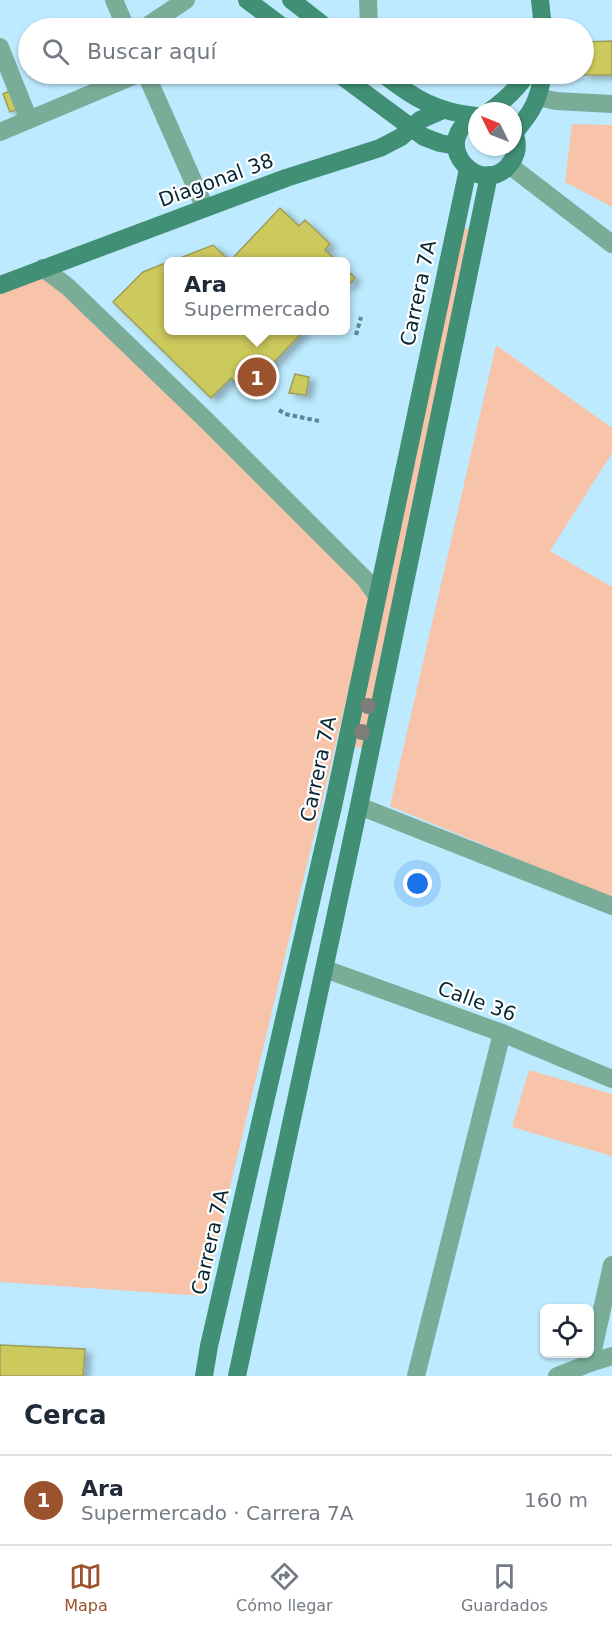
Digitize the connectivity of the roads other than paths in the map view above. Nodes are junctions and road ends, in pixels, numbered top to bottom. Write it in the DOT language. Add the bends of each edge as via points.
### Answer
graph roads {
  1 [pos="114,0"];
  2 [pos="186,0"];
  3 [pos="247,0"];
  4 [pos="291,0"];
  5 [pos="368,0"];
  6 [pos="540,0"];
  7 [pos="122,18"];
  8 [pos="159,18"];
  9 [pos="271,18"];
  10 [pos="314,18"];
  11 [pos="369,18"];
  12 [pos="542,18"];
  13 [pos="0,47"];
  14 [pos="114,84"];
  15 [pos="150,84"];
  16 [pos="352,84"];
  17 [pos="397,84"];
  18 [pos="520,84"];
  19 [pos="541,84"];
  20 [pos="538,98"];
  21 [pos="503,102"];
  22 [pos="612,104"];
  23 [pos="443,110"];
  24 [pos="468,115"];
  25 [pos="29,120"];
  26 [pos="468,121"];
  27 [pos="522,123"];
  28 [pos="411,128"];
  29 [pos="0,132"];
  30 [pos="456,146"];
  31 [pos="514,156"];
  32 [pos="509,165"];
  33 [pos="468,169"];
  34 [pos="489,175"];
  35 [pos="205,208"];
  36 [pos="612,243"];
  37 [pos="44,268"];
  38 [pos="0,285"];
  39 [pos="377,596"];
  40 [pos="359,806"];
  41 [pos="612,906"];
  42 [pos="325,969"];
  43 [pos="502,1033"];
  44 [pos="612,1079"];
  45 [pos="612,1265"];
  46 [pos="612,1356"];
  47 [pos="590,1363"];
  48 [pos="204,1376"];
  49 [pos="237,1376"];
  50 [pos="416,1376"];
  51 [pos="557,1376"];
  1 -- 7 [label="street"];
  2 -- 8 [label="street"];
  3 -- 9 [label="main road"];
  4 -- 10 [label="main road"];
  5 -- 11 [label="street"];
  6 -- 12 [label="main road"];
  13 -- 25 [label="street"];
  14 -- 25 [label="street"];
  15 -- 35 [label="street"];
  16 -- 28 [label="main road"];
  17 -- 23 [label="main road"];
  18 -- 21 [label="main road"];
  19 -- 20 [label="main road"];
  20 -- 22 [label="street"];
  20 -- 27 [label="main road"];
  23 -- 24 [label="main road"];
  23 -- 28 [label="main road, Diagonal 38"];
  25 -- 29 [label="street"];
  26 -- 30 [label="main road" via="457,136"];
  28 -- 30 [label="main road" via="424,137"];
  28 -- 35 [label="main road, Diagonal 38" via="380,148"];
  30 -- 33 [label="main road" via="461,163"];
  31 -- 32 [label="main road"];
  32 -- 34 [label="main road"];
  32 -- 36 [label="street"];
  33 -- 34 [label="main road"];
  33 -- 39 [label="main road, Carrera 7A"];
  34 -- 40 [label="main road"];
  35 -- 37 [label="main road, Diagonal 38"];
  37 -- 38 [label="main road, Diagonal 38"];
  37 -- 39 [label="street" via="207,421 365,579"];
  39 -- 48 [label="main road, Carrera 7A"];
  40 -- 41 [label="street"];
  40 -- 42 [label="main road"];
  42 -- 43 [label="street, Calle 36"];
  42 -- 49 [label="main road"];
  43 -- 44 [label="street, Calle 36"];
  43 -- 50 [label="street"];
  45 -- 47 [label="street"];
  46 -- 47 [label="street"];
  47 -- 51 [label="street"];
}
